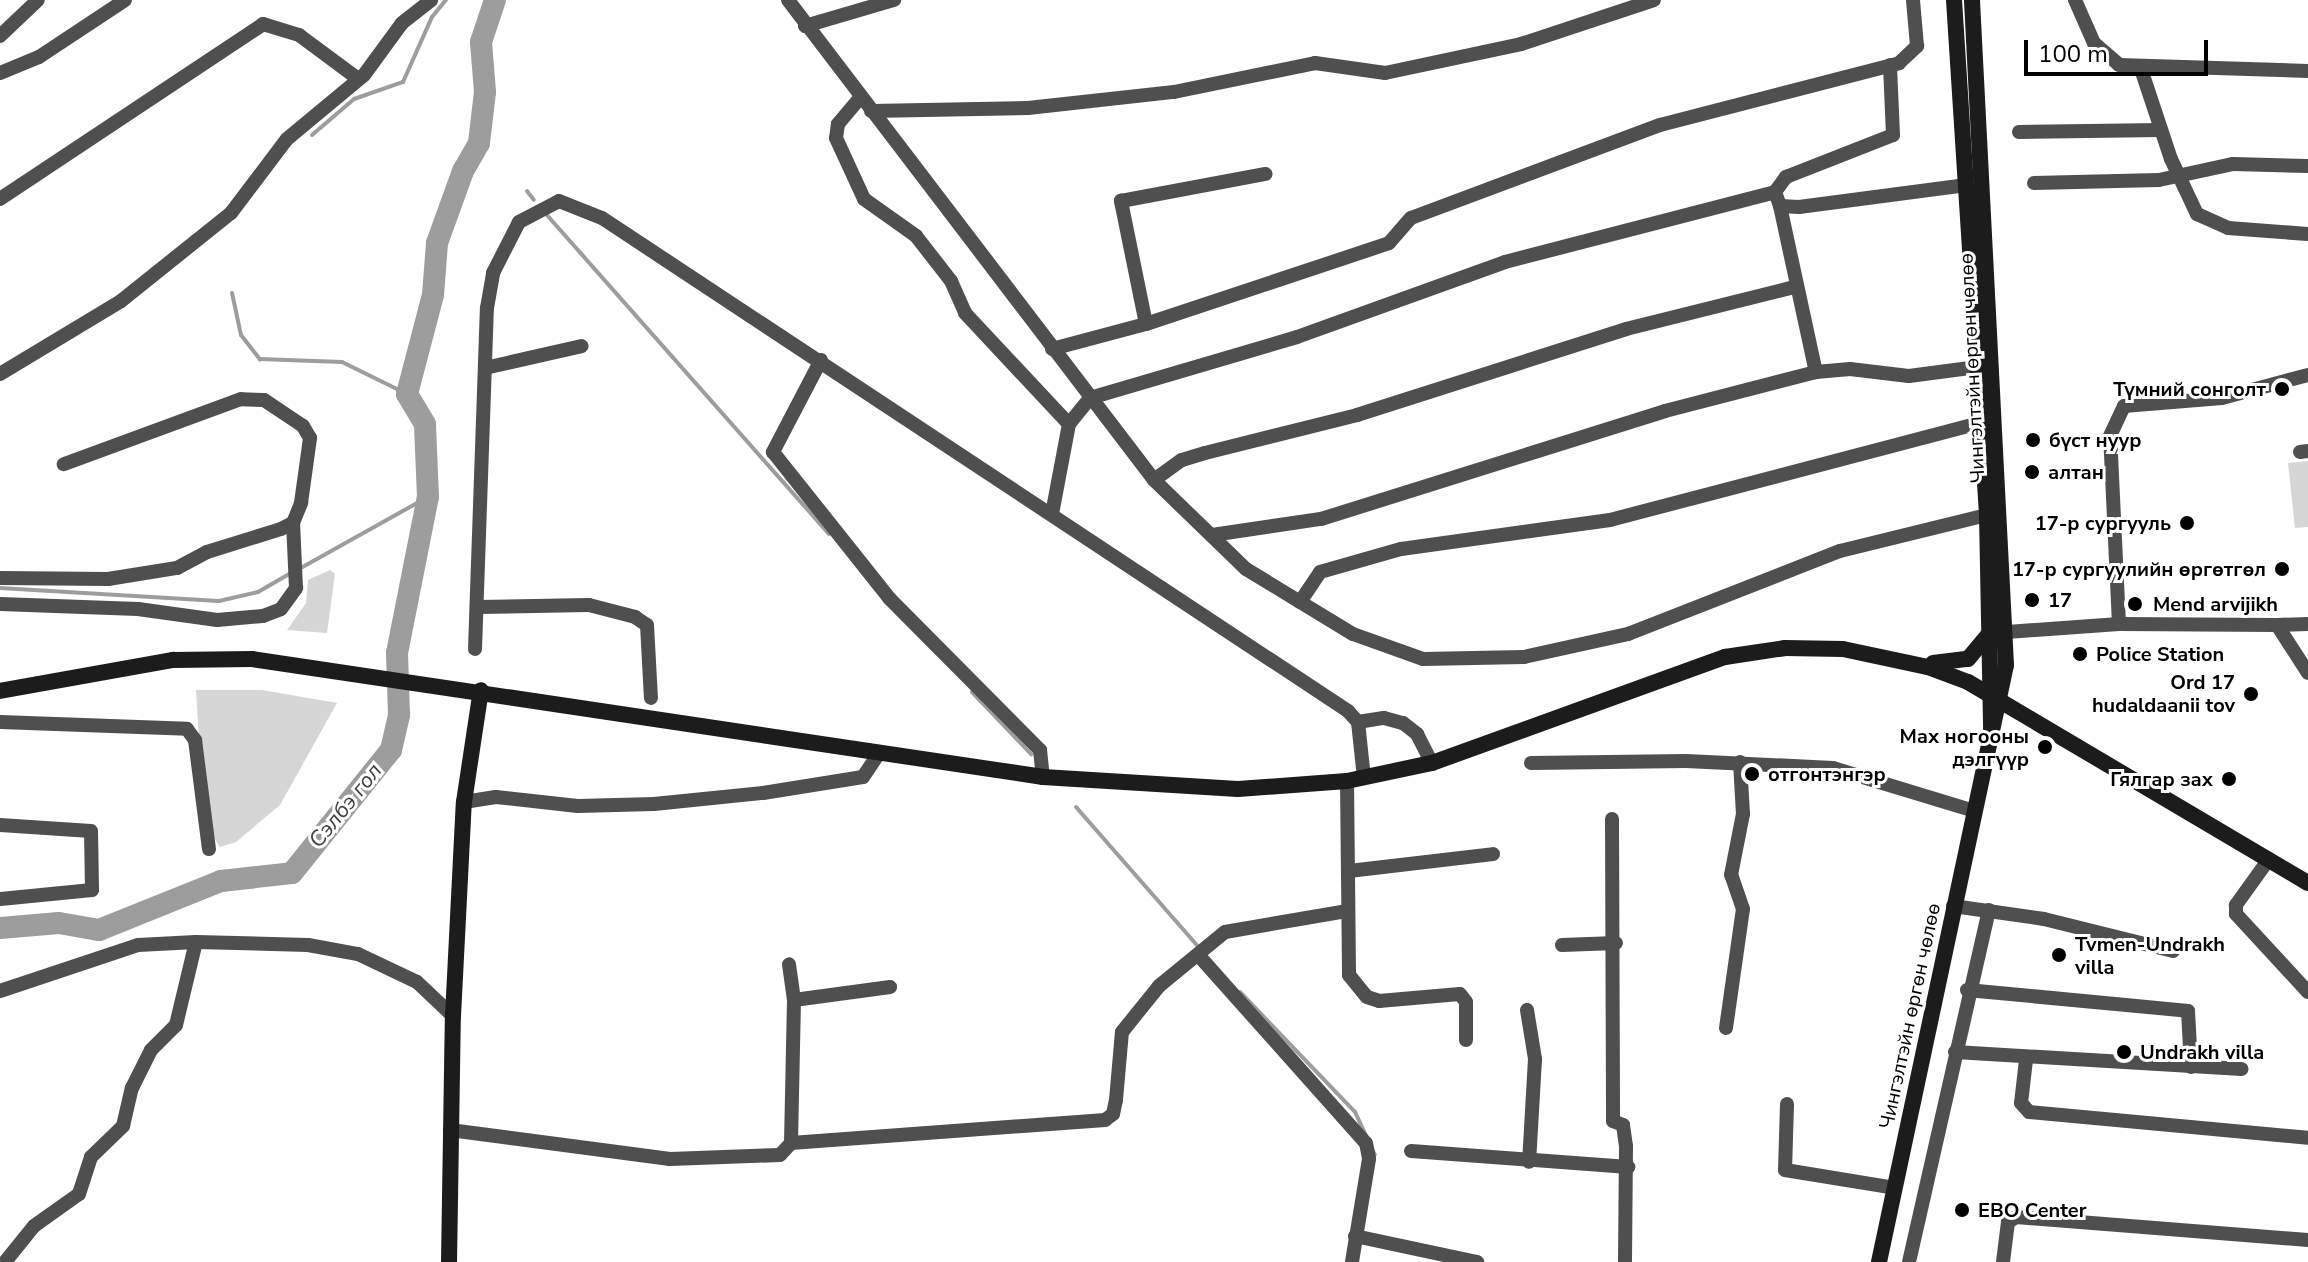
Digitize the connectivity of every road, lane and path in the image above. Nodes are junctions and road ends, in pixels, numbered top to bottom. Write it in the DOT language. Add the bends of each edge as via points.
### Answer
graph roads {
  1 [pos="38,0"];
  2 [pos="125,0"];
  3 [pos="431,0"];
  4 [pos="788,0"];
  5 [pos="894,0"];
  6 [pos="1654,0"];
  7 [pos="1913,0"];
  8 [pos="1954,0"];
  9 [pos="1972,0"];
  10 [pos="2075,0"];
  11 [pos="805,26"];
  12 [pos="0,36"];
  13 [pos="1890,65"];
  14 [pos="2141,69"];
  15 [pos="2308,71"];
  16 [pos="0,73"];
  17 [pos="357,78"];
  18 [pos="859,99"];
  19 [pos="871,111"];
  20 [pos="2161,130"];
  21 [pos="2019,132"];
  22 [pos="2308,166"];
  23 [pos="2178,173"];
  24 [pos="1265,174"];
  25 [pos="2034,183"];
  26 [pos="1967,185"];
  27 [pos="1775,192"];
  28 [pos="0,199"];
  29 [pos="1780,206"];
  30 [pos="2308,234"];
  31 [pos="1794,287"];
  32 [pos="1146,324"];
  33 [pos="582,346"];
  34 [pos="1052,349"];
  35 [pos="821,360"];
  36 [pos="1977,367"];
  37 [pos="485,368"];
  38 [pos="1816,372"];
  39 [pos="0,374"];
  40 [pos="2308,375"];
  41 [pos="1090,398"];
  42 [pos="1981,423"];
  43 [pos="1069,424"];
  44 [pos="64,464"];
  45 [pos="1154,480"];
  46 [pos="1052,514"];
  47 [pos="1987,515"];
  48 [pos="293,523"];
  49 [pos="1212,535"];
  50 [pos="0,578"];
  51 [pos="1300,602"];
  52 [pos="0,604"];
  53 [pos="478,607"];
  54 [pos="2119,624"];
  55 [pos="2308,624"];
  56 [pos="2277,625"];
  57 [pos="1998,632"];
  58 [pos="475,649"];
  59 [pos="1910,662"];
  60 [pos="2308,673"];
  61 [pos="473,688"];
  62 [pos="0,691"];
  63 [pos="1995,696"];
  64 [pos="651,698"];
  65 [pos="0,722"];
  66 [pos="1358,722"];
  67 [pos="880,752"];
  68 [pos="1740,762"];
  69 [pos="1432,763"];
  70 [pos="1531,763"];
  71 [pos="1043,777"];
  72 [pos="1364,778"];
  73 [pos="1347,781"];
  74 [pos="464,802"];
  75 [pos="1971,810"];
  76 [pos="1612,819"];
  77 [pos="0,825"];
  78 [pos="209,849"];
  79 [pos="1493,854"];
  80 [pos="2269,859"];
  81 [pos="1349,871"];
  82 [pos="2308,883"];
  83 [pos="0,899"];
  84 [pos="1953,906"];
  85 [pos="1989,910"];
  86 [pos="1346,911"];
  87 [pos="196,942"];
  88 [pos="1616,943"];
  89 [pos="1562,945"];
  90 [pos="2173,951"];
  91 [pos="1200,957"];
  92 [pos="789,964"];
  93 [pos="890,987"];
  94 [pos="1967,990"];
  95 [pos="0,991"];
  96 [pos="2308,992"];
  97 [pos="794,1000"];
  98 [pos="1527,1010"];
  99 [pos="453,1016"];
  100 [pos="1726,1028"];
  101 [pos="1466,1040"];
  102 [pos="1955,1052"];
  103 [pos="2026,1060"];
  104 [pos="2191,1067"];
  105 [pos="2241,1069"];
  106 [pos="1787,1104"];
  107 [pos="450,1130"];
  108 [pos="2308,1138"];
  109 [pos="791,1143"];
  110 [pos="1411,1151"];
  111 [pos="1529,1162"];
  112 [pos="1628,1167"];
  113 [pos="1895,1188"];
  114 [pos="1355,1236"];
  115 [pos="2308,1240"];
  116 [pos="5,1262"];
  117 [pos="449,1262"];
  118 [pos="1352,1262"];
  119 [pos="1477,1262"];
  120 [pos="1625,1262"];
  121 [pos="1879,1262"];
  122 [pos="1909,1262"];
  123 [pos="2003,1262"];
  1 -- 12 [label="street"];
  2 -- 16 [label="street" via="51,50"];
  3 -- 17 [label="street" via="402,23"];
  4 -- 11 [label="street"];
  5 -- 11 [label="street"];
  6 -- 19 [label="street" via="1521,44 1385,73 1315,63 1174,92 1028,108"];
  7 -- 13 [label="street" via="1917,46"];
  8 -- 26 [label="main road, Чингэлтэйн өргөн чөлөө"];
  9 -- 57 [label="main road, Чингэлтэйн өргөн чөлөө"];
  10 -- 14 [label="street" via="2094,43 2119,65"];
  11 -- 18 [label="street"];
  13 -- 27 [label="street" via="1893,135 1786,177"];
  13 -- 32 [label="street" via="1710,109 1543,165 1411,218 1389,243"];
  14 -- 15 [label="street"];
  14 -- 20 [label="street"];
  17 -- 28 [label="street" via="299,35 263,24"];
  17 -- 39 [label="street" via="287,139 231,213 121,301"];
  18 -- 19 [label="street"];
  18 -- 43 [label="street" via="838,124 836,138 864,199 916,236 951,281 965,313"];
  19 -- 34 [label="street"];
  20 -- 21 [label="street"];
  20 -- 23 [label="street"];
  22 -- 23 [label="street" via="2233,164"];
  23 -- 25 [label="street" via="2159,180"];
  23 -- 30 [label="street" via="2197,214 2228,228"];
  24 -- 32 [label="street" via="1121,201"];
  26 -- 29 [label="street"];
  26 -- 36 [label="main road, Чингэлтэйн өргөн чөлөө"];
  27 -- 29 [label="street"];
  27 -- 41 [label="street" via="1505,262 1297,337"];
  29 -- 31 [label="street"];
  31 -- 38 [label="street"];
  31 -- 45 [label="street" via="1626,329 1357,415 1205,453 1182,460"];
  32 -- 34 [label="street"];
  33 -- 37 [label="street"];
  34 -- 41 [label="street"];
  35 -- 37 [label="street" via="602,218 559,201 519,222 504,248 487,308"];
  35 -- 46 [label="street"];
  35 -- 71 [label="street" via="773,452 890,599 1040,750"];
  36 -- 38 [label="street" via="1909,376 1850,369"];
  36 -- 42 [label="main road, Чингэлтэйн өргөн чөлөө"];
  37 -- 53 [label="street"];
  38 -- 49 [label="street" via="1665,411 1321,519"];
  40 -- 54 [label="street" via="2222,398 2124,406 2110,436"];
  41 -- 43 [label="street"];
  41 -- 45 [label="street"];
  42 -- 47 [label="main road, Чингэлтэйн өргөн чөлөө"];
  42 -- 51 [label="street" via="1610,520 1401,549 1320,572"];
  43 -- 46 [label="street"];
  44 -- 48 [label="street" via="241,399 264,400 303,426 310,438 309,465"];
  45 -- 49 [label="street"];
  46 -- 66 [label="street"];
  47 -- 51 [label="street" via="1840,551 1628,634 1524,657 1423,659 1397,653"];
  47 -- 57 [label="main road, Чингэлтэйн өргөн чөлөө"];
  48 -- 50 [label="street" via="207,552 177,568 108,579"];
  48 -- 52 [label="street" via="298,582 281,609 239,620 138,609"];
  49 -- 51 [label="street" via="1246,569"];
  53 -- 58 [label="street"];
  53 -- 64 [label="street" via="589,605 635,617 647,625"];
  54 -- 56 [label="street"];
  54 -- 57 [label="street"];
  55 -- 56 [label="street"];
  56 -- 60 [label="street"];
  57 -- 59 [label="main road" via="1959,662"];
  57 -- 63 [label="main road, Чингэлтэйн өргөн чөлөө"];
  59 -- 63 [label="main road"];
  59 -- 69 [label="main road" via="1805,648 1725,657"];
  61 -- 62 [label="main road" via="252,659 173,660"];
  61 -- 67 [label="main road"];
  61 -- 74 [label="main road"];
  63 -- 75 [label="main road, Чингэлтэйн өргөн чөлөө"];
  63 -- 80 [label="main road"];
  65 -- 78 [label="street" via="187,729 195,740"];
  66 -- 69 [label="street" via="1384,718 1403,723 1417,734"];
  66 -- 72 [label="street"];
  67 -- 71 [label="main road"];
  67 -- 74 [label="street" via="863,777 763,793 654,804 578,806 496,797"];
  68 -- 70 [label="street"];
  68 -- 75 [label="street" via="1833,768"];
  68 -- 100 [label="street" via="1743,814 1731,875 1743,909"];
  69 -- 72 [label="main road"];
  71 -- 73 [label="main road" via="1182,789"];
  72 -- 73 [label="main road"];
  73 -- 81 [label="street"];
  74 -- 99 [label="main road"];
  75 -- 84 [label="main road, Чингэлтэйн өргөн чөлөө"];
  76 -- 88 [label="street"];
  77 -- 83 [label="street" via="91,831 92,890"];
  79 -- 81 [label="street"];
  80 -- 82 [label="main road"];
  80 -- 96 [label="street" via="2236,905 2236,914"];
  81 -- 86 [label="street"];
  84 -- 85 [label="street"];
  84 -- 113 [label="main road, Чингэлтэйн өргөн чөлөө"];
  85 -- 90 [label="street"];
  85 -- 94 [label="street"];
  86 -- 91 [label="street" via="1225,932"];
  86 -- 101 [label="street" via="1349,975 1367,997 1379,1001 1460,994 1466,1002"];
  87 -- 95 [label="street" via="138,945"];
  87 -- 99 [label="street" via="308,945 358,954 417,982"];
  87 -- 116 [label="street" via="176,1025 151,1050 132,1088 123,1126 91,1157 79,1194 34,1226"];
  88 -- 89 [label="street"];
  88 -- 112 [label="street" via="1613,1121 1623,1125"];
  91 -- 109 [label="street" via="1159,986 1122,1032 1116,1100 1113,1114 1105,1120"];
  91 -- 114 [label="street" via="1366,1143 1369,1159"];
  92 -- 97 [label="street"];
  93 -- 97 [label="street"];
  94 -- 102 [label="street"];
  94 -- 104 [label="street" via="2188,1011"];
  97 -- 109 [label="street"];
  98 -- 111 [label="street" via="1535,1059"];
  99 -- 107 [label="main road"];
  102 -- 103 [label="street"];
  102 -- 122 [label="street"];
  103 -- 104 [label="street"];
  103 -- 108 [label="street" via="2021,1103 2029,1112"];
  104 -- 105 [label="street"];
  106 -- 113 [label="street" via="1785,1170"];
  107 -- 109 [label="street" via="670,1159 780,1155"];
  107 -- 117 [label="main road"];
  110 -- 111 [label="street"];
  111 -- 112 [label="street"];
  112 -- 120 [label="street"];
  113 -- 121 [label="main road, Чингэлтэйн өргөн чөлөө"];
  114 -- 118 [label="street"];
  114 -- 119 [label="street"];
  115 -- 123 [label="street" via="2016,1217 2008,1222"];
}
